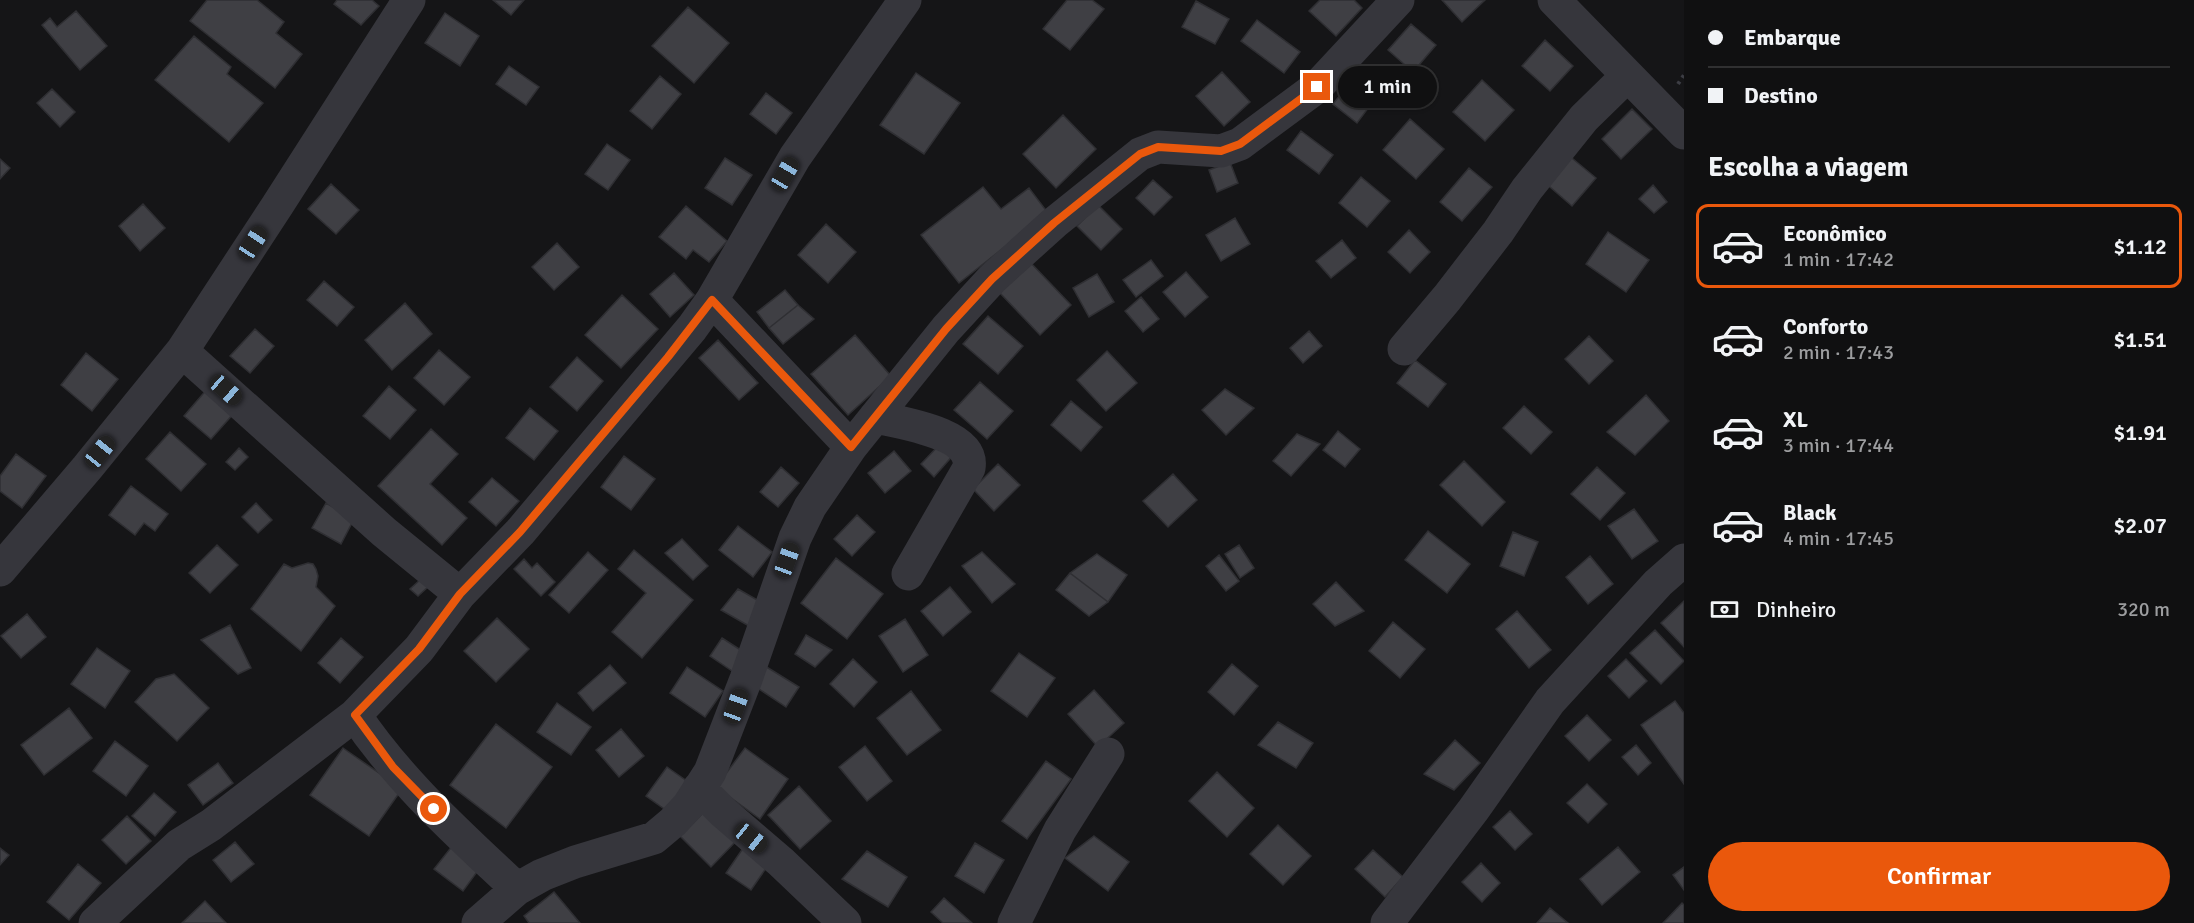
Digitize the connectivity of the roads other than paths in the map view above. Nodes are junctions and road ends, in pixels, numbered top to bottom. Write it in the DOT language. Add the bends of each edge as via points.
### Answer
graph roads {
  1 [pos="409,0"];
  2 [pos="905,0"];
  3 [pos="1398,0"];
  4 [pos="1554,0"];
  5 [pos="1627,76"];
  6 [pos="1684,133"];
  7 [pos="712,300"];
  8 [pos="1404,349"];
  9 [pos="182,351"];
  10 [pos="875,417"];
  11 [pos="851,447"];
  12 [pos="1684,560"];
  13 [pos="0,570"];
  14 [pos="908,574"];
  15 [pos="460,594"];
  16 [pos="355,715"];
  17 [pos="1108,754"];
  18 [pos="699,788"];
  19 [pos="517,889"];
  20 [pos="95,923"];
  21 [pos="478,923"];
  22 [pos="845,923"];
  23 [pos="1014,923"];
  24 [pos="1387,923"];
  1 -- 9 [label="street"];
  2 -- 7 [label="street" via="795,157"];
  3 -- 10 [label="street" via="1317,87 1240,144 1221,151 1158,147 1140,154 992,279"];
  4 -- 5 [label="street"];
  5 -- 6 [label="street"];
  5 -- 8 [label="street" via="1584,118"];
  7 -- 11 [label="street"];
  7 -- 15 [label="street" via="520,532"];
  9 -- 13 [label="street"];
  9 -- 15 [label="street" via="366,516"];
  10 -- 11 [label="street"];
  10 -- 14 [label="street" via="951,438 967,451 970,459 969,468"];
  11 -- 18 [label="street" via="810,507 795,537 736,706 710,772"];
  12 -- 24 [label="street" via="1550,700"];
  15 -- 16 [label="street" via="419,649"];
  16 -- 19 [label="street" via="393,767"];
  16 -- 20 [label="street" via="212,825 179,845"];
  17 -- 23 [label="street" via="1060,830"];
  18 -- 19 [label="street" via="688,806 654,838 575,862"];
  18 -- 22 [label="street"];
  19 -- 21 [label="street"];
}
